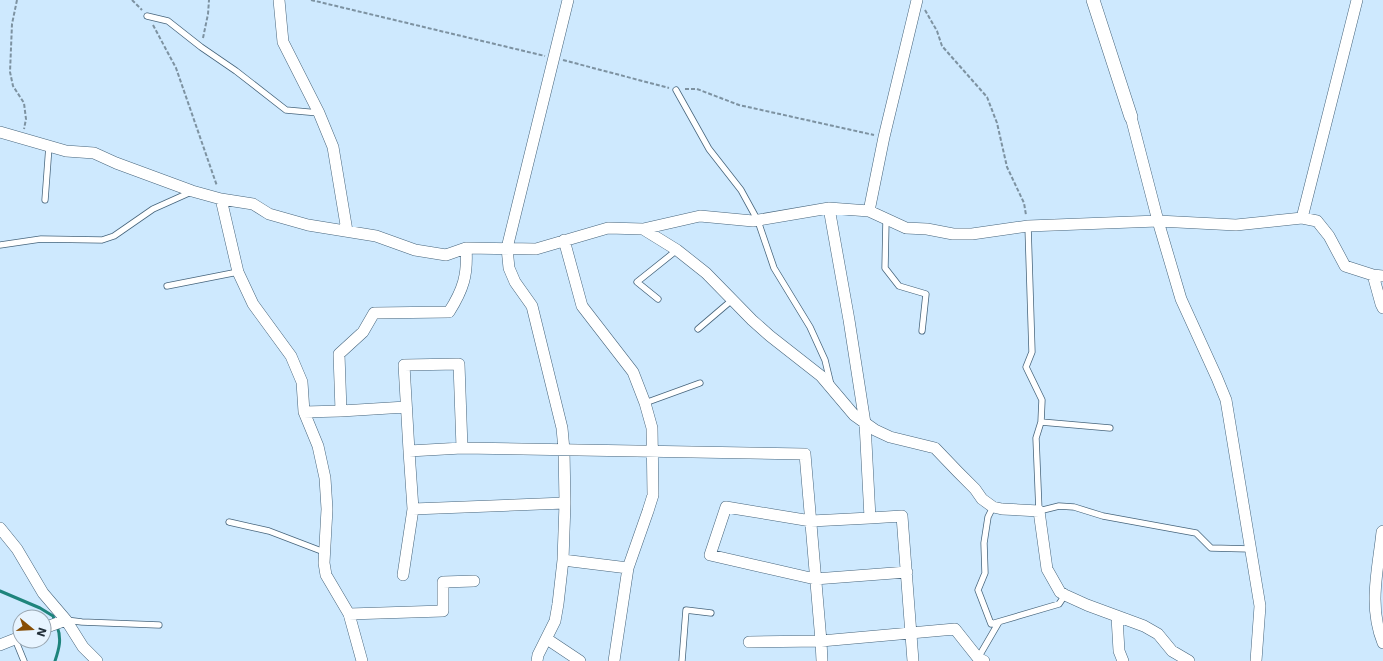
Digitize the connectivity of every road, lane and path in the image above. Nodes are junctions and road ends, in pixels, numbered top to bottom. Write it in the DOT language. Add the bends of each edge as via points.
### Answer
graph roads {
  1 [pos="17,0"];
  2 [pos="132,0"];
  3 [pos="209,0"];
  4 [pos="279,0"];
  5 [pos="311,0"];
  6 [pos="568,0"];
  7 [pos="917,0"];
  8 [pos="1093,0"];
  9 [pos="1357,0"];
  10 [pos="147,16"];
  11 [pos="201,47"];
  12 [pos="554,58"];
  13 [pos="676,90"];
  14 [pos="319,113"];
  15 [pos="1131,117"];
  16 [pos="0,132"];
  17 [pos="23,137"];
  18 [pos="884,137"];
  19 [pos="48,146"];
  20 [pos="192,191"];
  21 [pos="221,199"];
  22 [pos="45,200"];
  23 [pos="829,208"];
  24 [pos="869,211"];
  25 [pos="1302,218"];
  26 [pos="886,220"];
  27 [pos="1158,220"];
  28 [pos="758,221"];
  29 [pos="1028,226"];
  30 [pos="643,229"];
  31 [pos="347,231"];
  32 [pos="564,240"];
  33 [pos="0,246"];
  34 [pos="466,248"];
  35 [pos="507,248"];
  36 [pos="677,250"];
  37 [pos="238,272"];
  38 [pos="1378,276"];
  39 [pos="167,286"];
  40 [pos="658,299"];
  41 [pos="732,300"];
  42 [pos="1383,308"];
  43 [pos="698,329"];
  44 [pos="922,331"];
  45 [pos="700,383"];
  46 [pos="833,389"];
  47 [pos="645,403"];
  48 [pos="406,407"];
  49 [pos="341,411"];
  50 [pos="304,412"];
  51 [pos="1042,422"];
  52 [pos="865,423"];
  53 [pos="1110,428"];
  54 [pos="462,448"];
  55 [pos="564,450"];
  56 [pos="409,451"];
  57 [pos="652,451"];
  58 [pos="565,503"];
  59 [pos="993,507"];
  60 [pos="413,509"];
  61 [pos="1039,511"];
  62 [pos="870,518"];
  63 [pos="229,522"];
  64 [pos="811,522"];
  65 [pos="0,528"];
  66 [pos="1383,531"];
  67 [pos="1251,549"];
  68 [pos="324,552"];
  69 [pos="563,560"];
  70 [pos="628,568"];
  71 [pos="906,572"];
  72 [pos="403,575"];
  73 [pos="815,579"];
  74 [pos="474,581"];
  75 [pos="1065,595"];
  76 [pos="711,613"];
  77 [pos="349,614"];
  78 [pos="1117,617"];
  79 [pos="66,620"];
  80 [pos="999,622"];
  81 [pos="52,625"];
  82 [pos="159,625"];
  83 [pos="911,633"];
  84 [pos="547,639"];
  85 [pos="12,640"];
  86 [pos="821,641"];
  87 [pos="749,642"];
  88 [pos="1383,643"];
  89 [pos="0,644"];
  90 [pos="21,649"];
  91 [pos="978,660"];
  92 [pos="24,661"];
  93 [pos="97,661"];
  94 [pos="362,661"];
  95 [pos="537,661"];
  96 [pos="580,661"];
  97 [pos="614,661"];
  98 [pos="682,661"];
  99 [pos="822,661"];
  100 [pos="913,661"];
  101 [pos="1124,661"];
  102 [pos="1189,661"];
  103 [pos="1256,661"];
  1 -- 17 [label="path" via="12,24 10,72 13,86 24,103 26,119"];
  2 -- 10 [label="path"];
  3 -- 11 [label="path"];
  4 -- 14 [label="street" via="283,42"];
  5 -- 12 [label="path"];
  6 -- 12 [label="street"];
  7 -- 18 [label="street"];
  7 -- 29 [label="path" via="924,8 942,46 987,97 997,123 1007,167 1024,203"];
  8 -- 15 [label="street"];
  9 -- 25 [label="street"];
  10 -- 11 [label="lane" via="168,21"];
  10 -- 21 [label="path" via="176,68"];
  11 -- 14 [label="lane" via="286,110"];
  12 -- 13 [label="path"];
  12 -- 35 [label="street"];
  13 -- 18 [label="path" via="697,88 739,105"];
  13 -- 28 [label="lane" via="710,149 741,190"];
  14 -- 31 [label="street" via="333,147"];
  15 -- 27 [label="street"];
  16 -- 17 [label="street"];
  17 -- 19 [label="street"];
  18 -- 24 [label="street"];
  19 -- 20 [label="street" via="94,153"];
  19 -- 22 [label="lane"];
  20 -- 21 [label="street"];
  20 -- 33 [label="lane" via="153,209 114,236 102,240 41,239"];
  21 -- 31 [label="street" via="254,204 268,214 308,225"];
  21 -- 37 [label="street"];
  23 -- 24 [label="street"];
  23 -- 28 [label="street"];
  23 -- 52 [label="street" via="850,320"];
  24 -- 26 [label="street"];
  25 -- 27 [label="street" via="1236,225"];
  25 -- 38 [label="street" via="1317,221 1329,236 1345,266"];
  26 -- 29 [label="street" via="906,228 953,234 972,234"];
  26 -- 44 [label="lane" via="885,268 899,286 926,294"];
  27 -- 29 [label="street"];
  27 -- 67 [label="street" via="1181,299 1226,400"];
  28 -- 30 [label="street" via="700,216"];
  28 -- 46 [label="lane" via="774,268 810,328 825,360"];
  29 -- 51 [label="lane" via="1032,352 1026,367 1042,400"];
  30 -- 32 [label="street" via="608,228"];
  30 -- 36 [label="street"];
  31 -- 34 [label="street" via="376,236 415,250 446,255"];
  32 -- 35 [label="street" via="536,249"];
  32 -- 47 [label="street" via="582,306 633,372"];
  34 -- 35 [label="street"];
  34 -- 49 [label="street" via="467,261 463,284 448,312 374,313 363,332 339,354"];
  35 -- 55 [label="street" via="509,268 515,282 532,306 562,428"];
  36 -- 40 [label="lane" via="637,282"];
  36 -- 41 [label="street" via="706,273"];
  37 -- 39 [label="lane"];
  37 -- 50 [label="street" via="253,304 291,356 302,382"];
  38 -- 42 [label="street" via="1380,304"];
  41 -- 43 [label="lane"];
  41 -- 46 [label="street"];
  45 -- 47 [label="lane"];
  46 -- 52 [label="street" via="854,415"];
  47 -- 57 [label="street" via="652,428"];
  48 -- 49 [label="street"];
  48 -- 54 [label="street" via="404,365 459,364"];
  48 -- 56 [label="street"];
  49 -- 50 [label="street"];
  50 -- 68 [label="street" via="318,446 325,478 327,509"];
  51 -- 53 [label="lane"];
  51 -- 61 [label="lane" via="1036,438"];
  52 -- 59 [label="street" via="890,437 935,448 982,499"];
  52 -- 62 [label="street"];
  54 -- 55 [label="street"];
  54 -- 56 [label="street"];
  55 -- 57 [label="street"];
  55 -- 58 [label="street"];
  56 -- 60 [label="street"];
  57 -- 64 [label="street" via="805,454"];
  57 -- 70 [label="street" via="652,495"];
  58 -- 60 [label="street"];
  58 -- 69 [label="street"];
  59 -- 61 [label="street" via="1002,510"];
  59 -- 80 [label="lane" via="988,517 984,543 985,573 978,590 991,624"];
  60 -- 72 [label="street"];
  61 -- 67 [label="lane" via="1059,506 1074,507 1103,516 1196,533 1211,548"];
  61 -- 75 [label="street" via="1047,569 1060,592"];
  62 -- 64 [label="street"];
  62 -- 71 [label="street" via="902,516"];
  63 -- 68 [label="lane" via="269,531"];
  64 -- 73 [label="street"];
  64 -- 73 [label="street" via="726,507 710,555"];
  65 -- 79 [label="street" via="17,549 44,593"];
  66 -- 88 [label="street" via="1374,600 1378,630"];
  67 -- 103 [label="street" via="1260,606"];
  68 -- 77 [label="street" via="326,575"];
  69 -- 70 [label="street"];
  69 -- 84 [label="street" via="555,622"];
  70 -- 97 [label="street"];
  71 -- 73 [label="street"];
  71 -- 83 [label="street"];
  73 -- 86 [label="street"];
  74 -- 77 [label="street" via="443,582 443,610"];
  75 -- 78 [label="street"];
  75 -- 80 [label="lane" via="1059,604"];
  76 -- 98 [label="lane" via="686,610"];
  77 -- 94 [label="street"];
  78 -- 101 [label="street" via="1119,651"];
  78 -- 102 [label="street" via="1144,626 1158,634 1172,651"];
  79 -- 81 [label="street"];
  79 -- 82 [label="lane"];
  79 -- 93 [label="street" via="83,647"];
  80 -- 91 [label="lane"];
  83 -- 86 [label="street"];
  83 -- 91 [label="street" via="955,630"];
  83 -- 100 [label="street"];
  84 -- 95 [label="street"];
  84 -- 96 [label="street"];
  85 -- 89 [label="street"];
  86 -- 87 [label="street"];
  86 -- 99 [label="street"];
  90 -- 92 [label="lane"];
}
